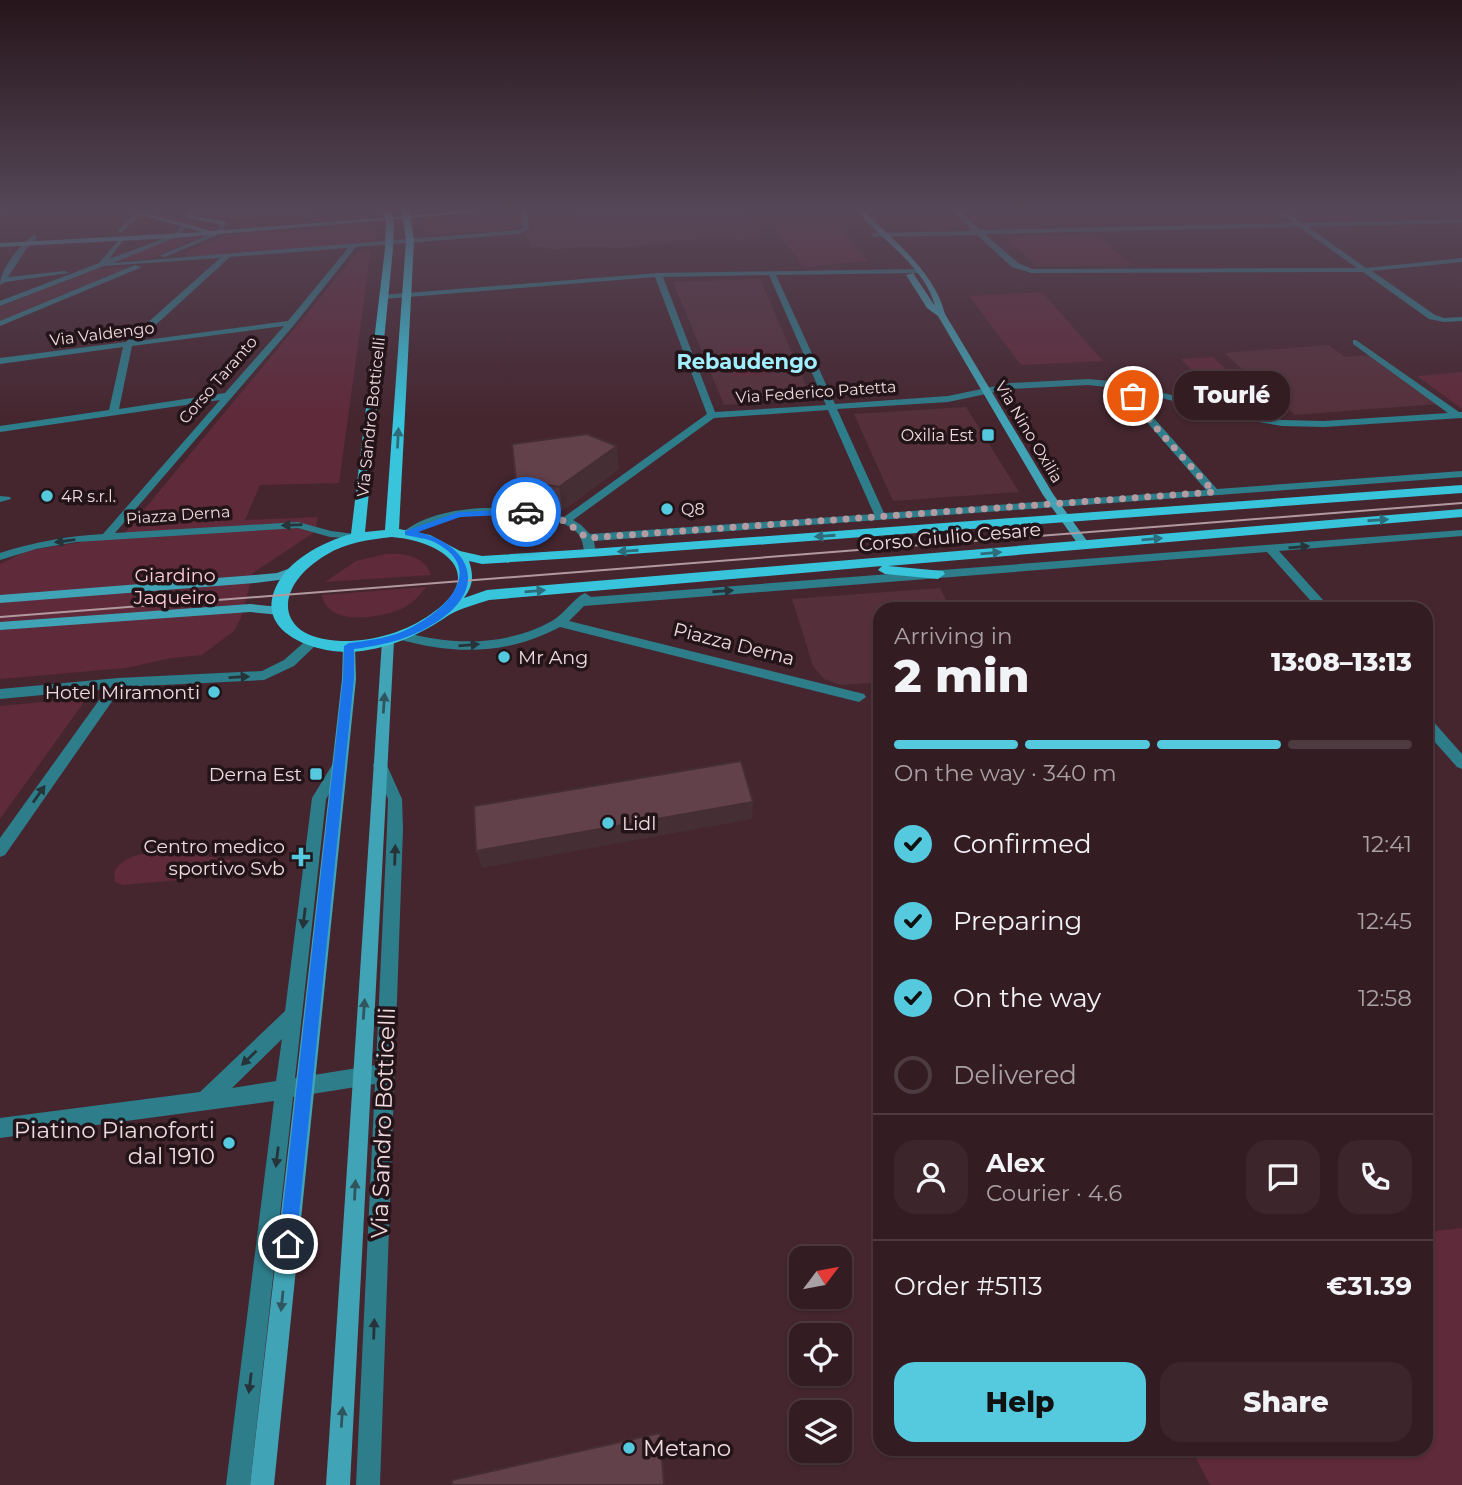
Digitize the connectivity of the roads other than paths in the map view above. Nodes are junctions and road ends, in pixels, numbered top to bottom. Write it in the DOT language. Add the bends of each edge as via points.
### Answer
graph roads {
  1 [pos="59,280"];
  2 [pos="106,280"];
  3 [pos="200,280"];
  4 [pos="325,280"];
  5 [pos="386,280"];
  6 [pos="407,280"];
  7 [pos="591,280"];
  8 [pos="660,280"];
  9 [pos="775,280"];
  10 [pos="913,280"];
  11 [pos="924,280"];
  12 [pos="1379,280"];
  13 [pos="406,295"];
  14 [pos="384,297"];
  15 [pos="0,304"];
  16 [pos="941,314"];
  17 [pos="1462,319"];
  18 [pos="291,323"];
  19 [pos="0,324"];
  20 [pos="1356,342"];
  21 [pos="128,345"];
  22 [pos="0,361"];
  23 [pos="1128,387"];
  24 [pos="987,391"];
  25 [pos="226,396"];
  26 [pos="831,407"];
  27 [pos="113,413"];
  28 [pos="712,415"];
  29 [pos="1460,415"];
  30 [pos="0,429"];
  31 [pos="1462,474"];
  32 [pos="1462,489"];
  33 [pos="1245,490"];
  34 [pos="1214,492"];
  35 [pos="1309,500"];
  36 [pos="1055,505"];
  37 [pos="1462,513"];
  38 [pos="880,516"];
  39 [pos="1064,518"];
  40 [pos="565,521"];
  41 [pos="392,533"];
  42 [pos="408,533"];
  43 [pos="1462,533"];
  44 [pos="106,537"];
  45 [pos="358,537"];
  46 [pos="587,538"];
  47 [pos="1084,545"];
  48 [pos="1271,549"];
  49 [pos="590,553"];
  50 [pos="456,554"];
  51 [pos="0,557"];
  52 [pos="1095,561"];
  53 [pos="851,565"];
  54 [pos="296,570"];
  55 [pos="938,574"];
  56 [pos="640,582"];
  57 [pos="589,587"];
  58 [pos="688,594"];
  59 [pos="0,599"];
  60 [pos="582,602"];
  61 [pos="1319,602"];
  62 [pos="281,611"];
  63 [pos="445,611"];
  64 [pos="558,622"];
  65 [pos="0,626"];
  66 [pos="395,638"];
  67 [pos="313,640"];
  68 [pos="349,646"];
  69 [pos="118,683"];
  70 [pos="0,694"];
  71 [pos="859,697"];
  72 [pos="1433,731"];
  73 [pos="1462,763"];
  74 [pos="380,765"];
  75 [pos="340,766"];
  76 [pos="0,850"];
  77 [pos="292,1016"];
  78 [pos="384,1073"];
  79 [pos="360,1077"];
  80 [pos="293,1088"];
  81 [pos="205,1101"];
  82 [pos="0,1128"];
  83 [pos="238,1485"];
  84 [pos="262,1485"];
  85 [pos="338,1485"];
  86 [pos="368,1485"];
  1 -- 15 [label="street"];
  2 -- 19 [label="street"];
  3 -- 21 [label="street"];
  4 -- 18 [label="street, Corso Taranto"];
  5 -- 14 [label="main road, Via Sandro Botticelli"];
  6 -- 13 [label="main road, Via Sandro Botticelli"];
  7 -- 13 [label="street"];
  8 -- 28 [label="street, Via Federico Patetta"];
  9 -- 26 [label="street"];
  10 -- 16 [label="street, Via Nino Oxilia"];
  11 -- 16 [label="street, Via Nino Oxilia" via="941,305"];
  12 -- 17 [label="street" via="1432,317"];
  13 -- 14 [label="street"];
  41 -- 13 [label="main road, Via Sandro Botticelli, one-way"];
  14 -- 45 [label="main road, Via Sandro Botticelli"];
  16 -- 24 [label="street, Via Nino Oxilia"];
  18 -- 21 [label="street, Via Valdengo"];
  18 -- 25 [label="street, Corso Taranto"];
  20 -- 29 [label="street"];
  21 -- 22 [label="street, Via Valdengo"];
  21 -- 27 [label="street"];
  23 -- 24 [label="street, Via Federico Patetta" via="1082,382"];
  23 -- 29 [label="street, Via Federico Patetta" via="1282,423 1317,425"];
  23 -- 34 [label="street" via="1148,418"];
  24 -- 26 [label="street, Via Federico Patetta" via="948,399"];
  24 -- 36 [label="street, Via Nino Oxilia"];
  25 -- 27 [label="street"];
  25 -- 44 [label="street, Corso Taranto"];
  26 -- 28 [label="street, Via Federico Patetta"];
  26 -- 38 [label="street"];
  27 -- 30 [label="street"];
  28 -- 40 [label="street"];
  31 -- 33 [label="street, Corso Giulio Cesare"];
  32 -- 35 [label="main road, Corso Giulio Cesare"];
  33 -- 34 [label="street, Corso Giulio Cesare"];
  33 -- 35 [label="street, Corso Giulio Cesare"];
  34 -- 36 [label="street, Corso Giulio Cesare"];
  35 -- 39 [label="main road, Corso Giulio Cesare"];
  36 -- 38 [label="street, Corso Giulio Cesare"];
  36 -- 39 [label="street, Via Nino Oxilia"];
  47 -- 37 [label="main road, Corso Giulio Cesare, one-way"];
  38 -- 46 [label="street, Corso Giulio Cesare"];
  39 -- 47 [label="street, Via Nino Oxilia"];
  39 -- 49 [label="main road, Corso Giulio Cesare, one-way"];
  40 -- 42 [label="street, Piazza Derna" via="523,512 471,513"];
  40 -- 46 [label="street, Piazza Derna"];
  41 -- 42 [label="main road, Piazza Derna"];
  41 -- 45 [label="main road, Piazza Derna"];
  42 -- 50 [label="main road, Piazza Derna" via="434,539"];
  48 -- 43 [label="street, Corso Giulio Cesare, one-way"];
  45 -- 44 [label="street, Piazza Derna, one-way" via="298,525"];
  44 -- 51 [label="street, Piazza Derna, one-way" via="47,543"];
  45 -- 54 [label="main road, Piazza Derna" via="320,551"];
  46 -- 49 [label="street"];
  47 -- 52 [label="street, Via Nino Oxilia"];
  53 -- 47 [label="main road, Corso Giulio Cesare, one-way"];
  48 -- 52 [label="street, Corso Giulio Cesare"];
  48 -- 61 [label="street"];
  49 -- 50 [label="main road, Corso Giulio Cesare" via="482,560"];
  50 -- 63 [label="main road" via="465,578 457,598"];
  52 -- 55 [label="street, Corso Giulio Cesare"];
  53 -- 55 [label="main road"];
  53 -- 56 [label="main road, Corso Giulio Cesare"];
  54 -- 59 [label="street" via="255,579"];
  54 -- 62 [label="main road, Piazza Derna" via="283,587"];
  58 -- 55 [label="street, Corso Giulio Cesare, one-way"];
  56 -- 57 [label="main road, Corso Giulio Cesare"];
  56 -- 58 [label="street"];
  57 -- 60 [label="street"];
  63 -- 57 [label="main road, Corso Giulio Cesare, one-way" via="487,595"];
  58 -- 60 [label="street, Corso Giulio Cesare"];
  60 -- 64 [label="street"];
  62 -- 65 [label="street" via="250,608"];
  62 -- 67 [label="main road" via="293,631"];
  63 -- 66 [label="main road"];
  66 -- 64 [label="street, one-way" via="474,645 529,635"];
  64 -- 71 [label="street, Piazza Derna"];
  66 -- 68 [label="main road"];
  74 -- 66 [label="street, Via Sandro Botticelli, one-way"];
  67 -- 68 [label="main road"];
  69 -- 67 [label="street, one-way" via="264,675 289,663"];
  68 -- 75 [label="street"];
  69 -- 70 [label="street"];
  76 -- 69 [label="street, one-way"];
  72 -- 73 [label="street"];
  78 -- 74 [label="street, Via Sandro Botticelli, one-way" via="395,799"];
  79 -- 74 [label="street, Via Sandro Botticelli, one-way"];
  75 -- 77 [label="street, one-way" via="319,798"];
  75 -- 80 [label="street"];
  77 -- 80 [label="street"];
  77 -- 81 [label="street, one-way"];
  78 -- 79 [label="street"];
  86 -- 78 [label="street, Via Sandro Botticelli, one-way"];
  79 -- 80 [label="street"];
  85 -- 79 [label="street, Via Sandro Botticelli, one-way"];
  80 -- 81 [label="street"];
  80 -- 83 [label="street, one-way"];
  80 -- 84 [label="street, one-way"];
  81 -- 82 [label="street"];
}
